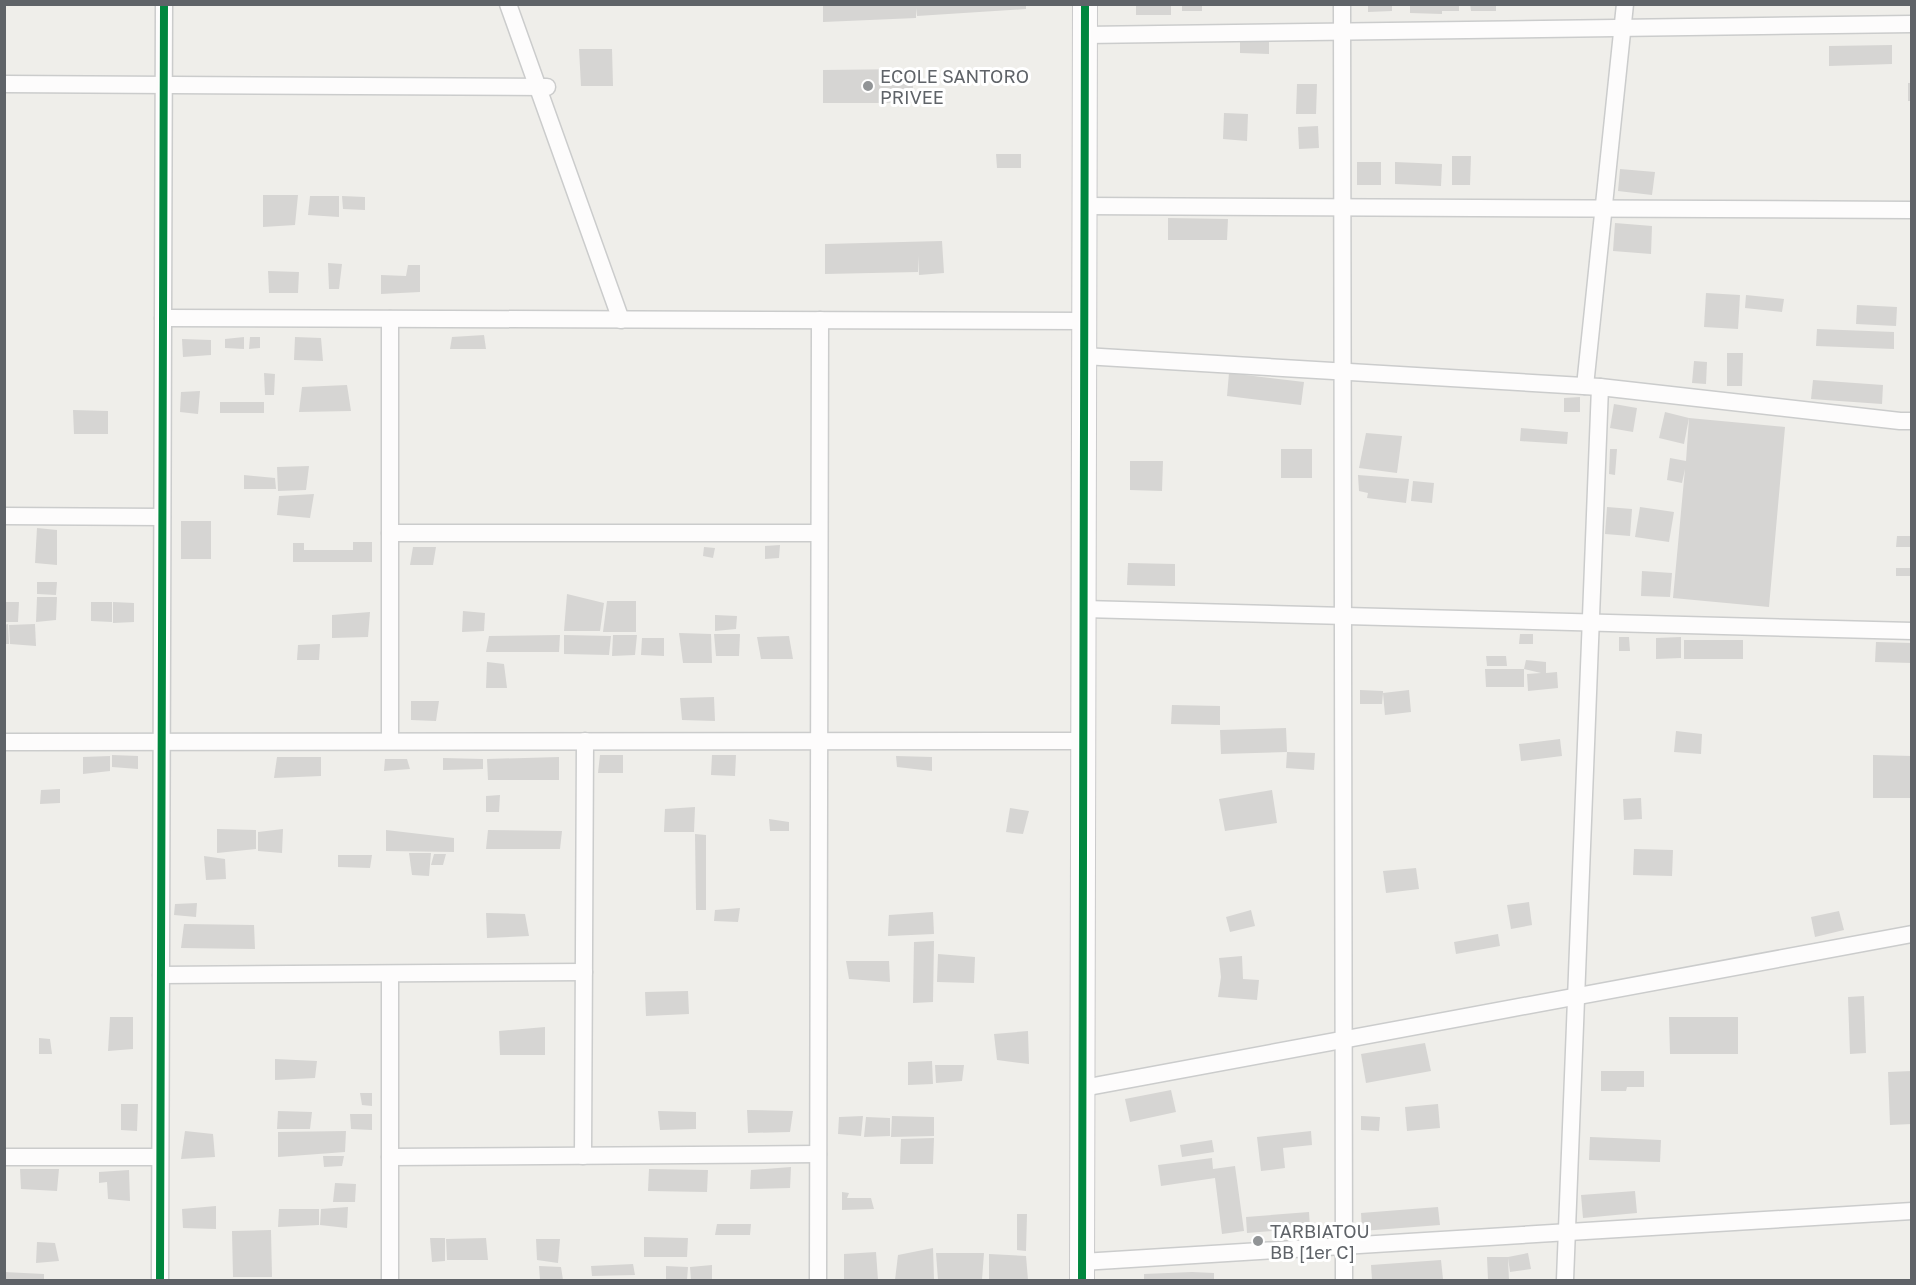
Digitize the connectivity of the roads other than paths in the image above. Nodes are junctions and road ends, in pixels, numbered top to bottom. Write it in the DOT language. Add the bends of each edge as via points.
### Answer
graph roads {
  1 [pos="164,4"];
  2 [pos="508,4"];
  3 [pos="1085,4"];
  4 [pos="1342,4"];
  5 [pos="1625,4"];
  6 [pos="1911,24"];
  7 [pos="1622,27"];
  8 [pos="1342,31"];
  9 [pos="1085,35"];
  10 [pos="4,84"];
  11 [pos="163,85"];
  12 [pos="542,86"];
  13 [pos="1084,206"];
  14 [pos="1342,208"];
  15 [pos="1603,209"];
  16 [pos="1911,210"];
  17 [pos="163,318"];
  18 [pos="390,319"];
  19 [pos="621,320"];
  20 [pos="820,320"];
  21 [pos="1084,321"];
  22 [pos="1084,356"];
  23 [pos="1343,372"];
  24 [pos="1592,386"];
  25 [pos="1911,421"];
  26 [pos="4,516"];
  27 [pos="162,517"];
  28 [pos="819,532"];
  29 [pos="390,533"];
  30 [pos="1084,609"];
  31 [pos="1343,615"];
  32 [pos="1590,622"];
  33 [pos="1911,631"];
  34 [pos="390,741"];
  35 [pos="585,741"];
  36 [pos="819,741"];
  37 [pos="1083,741"];
  38 [pos="4,742"];
  39 [pos="161,742"];
  40 [pos="1911,934"];
  41 [pos="584,972"];
  42 [pos="390,974"];
  43 [pos="161,975"];
  44 [pos="1576,996"];
  45 [pos="1344,1039"];
  46 [pos="1083,1088"];
  47 [pos="818,1154"];
  48 [pos="583,1156"];
  49 [pos="4,1157"];
  50 [pos="160,1157"];
  51 [pos="390,1157"];
  52 [pos="1911,1210"];
  53 [pos="1567,1232"];
  54 [pos="1344,1246"];
  55 [pos="1082,1271"];
  56 [pos="160,1281"];
  57 [pos="390,1281"];
  58 [pos="818,1281"];
  59 [pos="1344,1281"];
  60 [pos="1565,1281"];
  1 -- 11 [label="street"];
  2 -- 12 [label="street"];
  3 -- 9 [label="street"];
  4 -- 8 [label="street"];
  5 -- 7 [label="street"];
  6 -- 7 [label="street"];
  7 -- 8 [label="street"];
  7 -- 15 [label="street"];
  8 -- 9 [label="street"];
  8 -- 14 [label="street"];
  9 -- 13 [label="street"];
  10 -- 11 [label="street"];
  11 -- 12 [label="street"];
  11 -- 17 [label="street"];
  12 -- 19 [label="street"];
  13 -- 14 [label="street"];
  13 -- 21 [label="street"];
  14 -- 15 [label="street"];
  14 -- 23 [label="street"];
  15 -- 16 [label="street"];
  15 -- 24 [label="street"];
  17 -- 18 [label="street"];
  17 -- 27 [label="street"];
  18 -- 19 [label="street"];
  18 -- 29 [label="street"];
  19 -- 20 [label="street"];
  20 -- 21 [label="street"];
  20 -- 28 [label="street"];
  21 -- 22 [label="street"];
  22 -- 23 [label="street"];
  22 -- 30 [label="street"];
  23 -- 24 [label="street"];
  23 -- 31 [label="street"];
  24 -- 25 [label="street"];
  24 -- 32 [label="street"];
  26 -- 27 [label="street"];
  27 -- 39 [label="street"];
  28 -- 29 [label="street"];
  28 -- 36 [label="street"];
  29 -- 34 [label="street"];
  30 -- 31 [label="street"];
  30 -- 37 [label="street"];
  31 -- 32 [label="street"];
  31 -- 45 [label="street"];
  32 -- 33 [label="street"];
  32 -- 44 [label="street"];
  34 -- 35 [label="street"];
  34 -- 39 [label="street"];
  35 -- 36 [label="street"];
  35 -- 41 [label="street"];
  36 -- 37 [label="street"];
  36 -- 47 [label="street"];
  37 -- 46 [label="street"];
  38 -- 39 [label="street"];
  39 -- 43 [label="street"];
  40 -- 44 [label="street"];
  41 -- 42 [label="street"];
  41 -- 48 [label="street"];
  42 -- 43 [label="street"];
  42 -- 51 [label="street"];
  43 -- 50 [label="street"];
  44 -- 45 [label="street"];
  44 -- 53 [label="street"];
  45 -- 46 [label="street"];
  45 -- 54 [label="street"];
  46 -- 55 [label="street"];
  47 -- 48 [label="street"];
  47 -- 58 [label="street"];
  48 -- 51 [label="street"];
  49 -- 50 [label="street"];
  50 -- 56 [label="street"];
  51 -- 57 [label="street"];
  52 -- 53 [label="street"];
  53 -- 54 [label="street"];
  53 -- 60 [label="street"];
  54 -- 55 [label="street"];
  54 -- 59 [label="street"];
}
